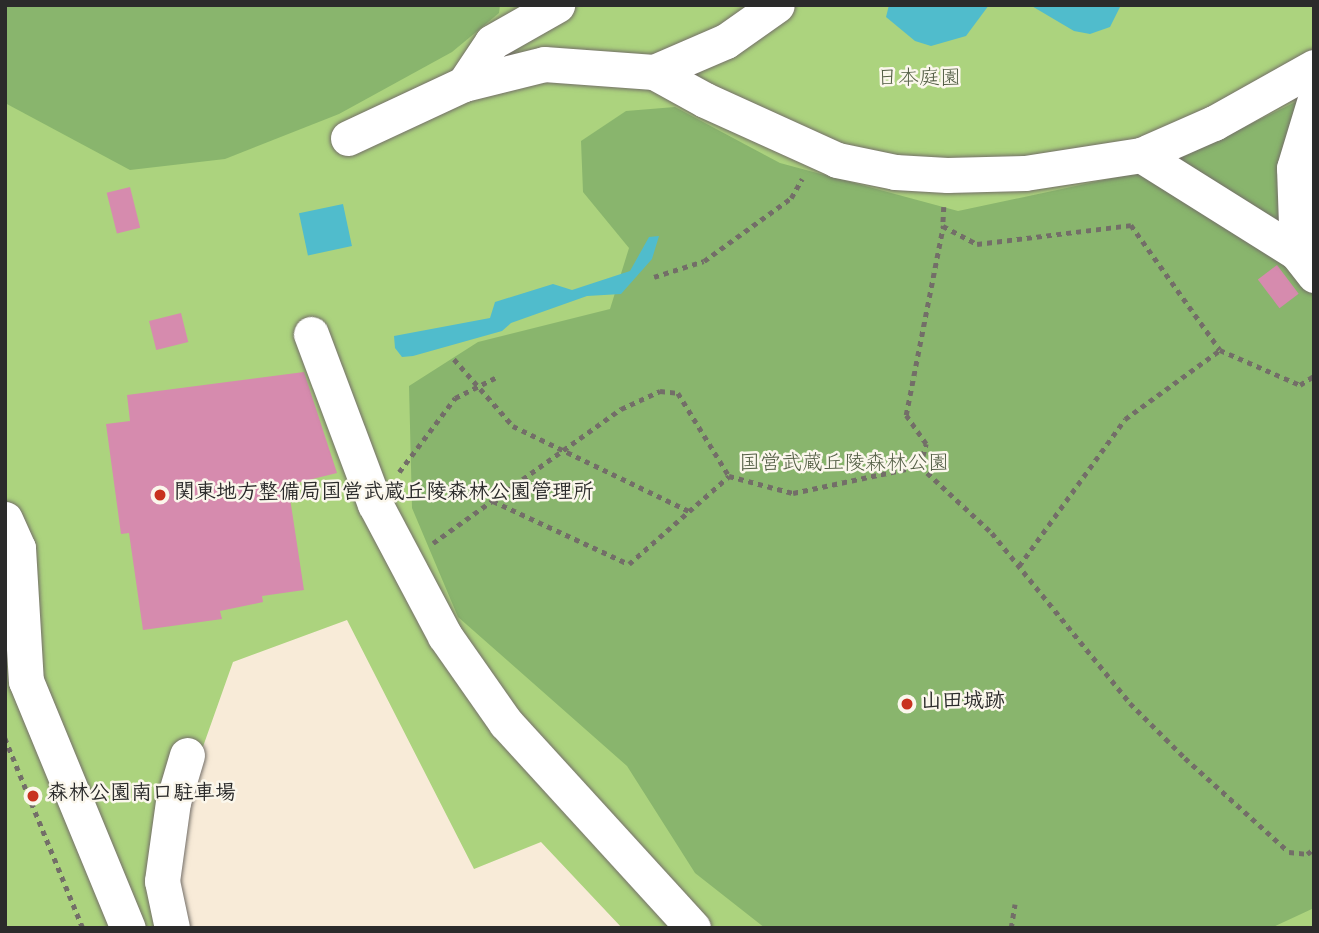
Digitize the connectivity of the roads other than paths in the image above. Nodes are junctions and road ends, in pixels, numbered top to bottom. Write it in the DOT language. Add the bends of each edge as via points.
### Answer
graph roads {
  1 [pos="557,5"];
  2 [pos="776,5"];
  3 [pos="1314,67"];
  4 [pos="654,72"];
  5 [pos="464,84"];
  6 [pos="1314,102"];
  7 [pos="348,138"];
  8 [pos="1141,155"];
  9 [pos="1305,264"];
  10 [pos="311,334"];
  11 [pos="5,519"];
  12 [pos="187,755"];
  13 [pos="128,928"];
  14 [pos="172,928"];
  15 [pos="693,928"];
  1 -- 5 [label="street" via="492,42"];
  2 -- 4 [label="street" via="726,40"];
  3 -- 8 [label="street" via="1214,123"];
  4 -- 5 [label="street" via="544,64"];
  4 -- 8 [label="street" via="837,160 895,172 1025,173"];
  5 -- 7 [label="street"];
  6 -- 9 [label="street" via="1294,168"];
  8 -- 9 [label="street"];
  10 -- 15 [label="street" via="375,504 445,636 506,723"];
  11 -- 13 [label="street" via="18,548 26,681"];
  12 -- 14 [label="street" via="173,802 162,881"];
}
